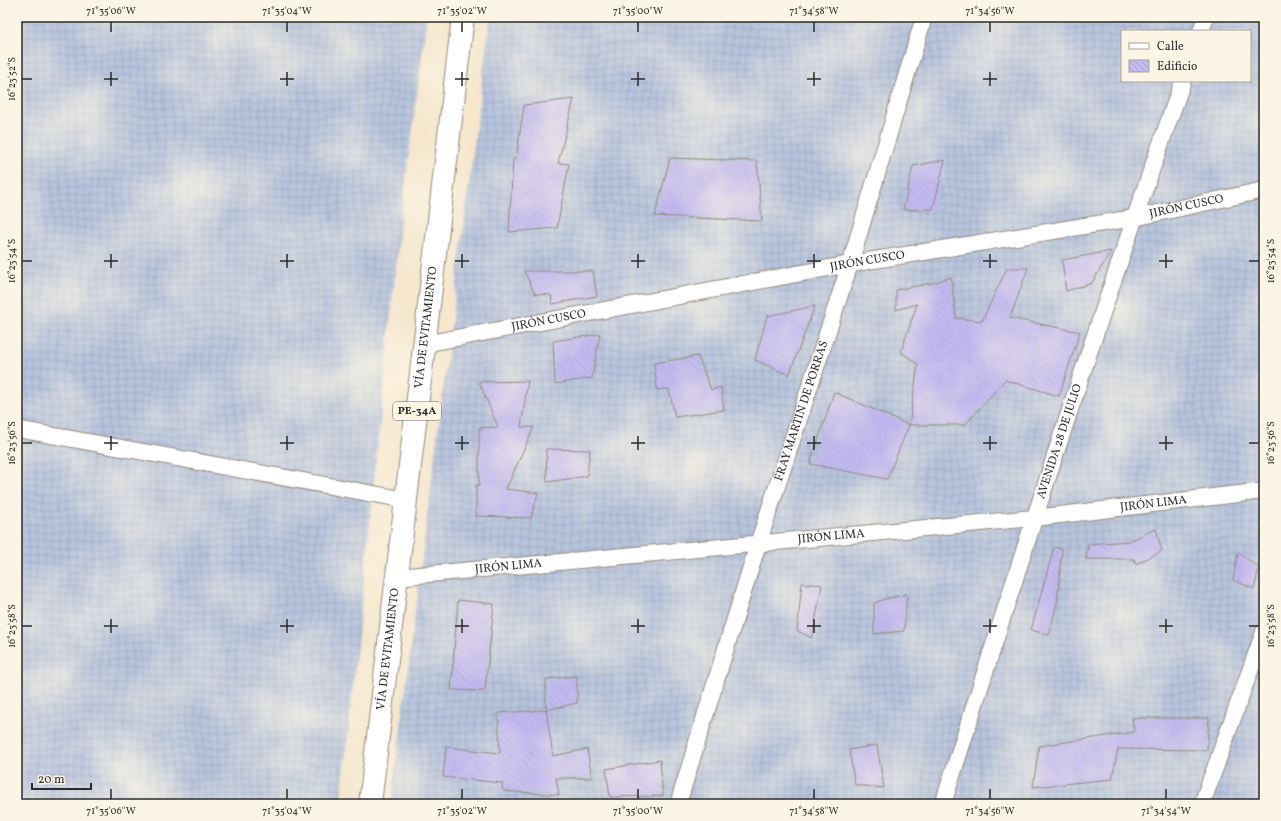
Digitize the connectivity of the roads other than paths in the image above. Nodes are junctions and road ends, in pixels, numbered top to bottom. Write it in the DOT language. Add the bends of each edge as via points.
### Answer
graph roads {
  1 [pos="463,17"];
  2 [pos="924,17"];
  3 [pos="1206,17"];
  4 [pos="1201,30"];
  5 [pos="1183,82"];
  6 [pos="1264,190"];
  7 [pos="1134,218"];
  8 [pos="850,264"];
  9 [pos="424,344"];
  10 [pos="17,429"];
  11 [pos="1264,491"];
  12 [pos="407,500"];
  13 [pos="1034,518"];
  14 [pos="758,544"];
  15 [pos="397,578"];
  16 [pos="1264,632"];
  17 [pos="370,804"];
  18 [pos="678,804"];
  19 [pos="942,804"];
  20 [pos="1202,804"];
  1 -- 9 [label="highway, VÍA DE EVITAMIENTO / PE-34A"];
  2 -- 8 [label="street, FRAY MARTIN DE PORRAS"];
  3 -- 4 [label="street"];
  5 -- 7 [label="street, AVENIDA 28 DE JULIO"];
  6 -- 7 [label="street, JIRÓN CUSCO"];
  7 -- 8 [label="street, JIRÓN CUSCO"];
  7 -- 13 [label="street, AVENIDA 28 DE JULIO"];
  8 -- 9 [label="street, JIRÓN CUSCO"];
  8 -- 14 [label="street, FRAY MARTIN DE PORRAS"];
  9 -- 12 [label="highway, VÍA DE EVITAMIENTO / PE-34A"];
  10 -- 12 [label="street"];
  11 -- 13 [label="street, JIRÓN LIMA"];
  12 -- 15 [label="highway, VÍA DE EVITAMIENTO / PE-34A"];
  13 -- 14 [label="street, JIRÓN LIMA"];
  13 -- 19 [label="street, AVENIDA 28 DE JULIO"];
  14 -- 15 [label="street, JIRÓN LIMA"];
  14 -- 18 [label="street, FRAY MARTIN DE PORRAS"];
  15 -- 17 [label="highway, VÍA DE EVITAMIENTO / PE-34A"];
  16 -- 20 [label="street"];
}
